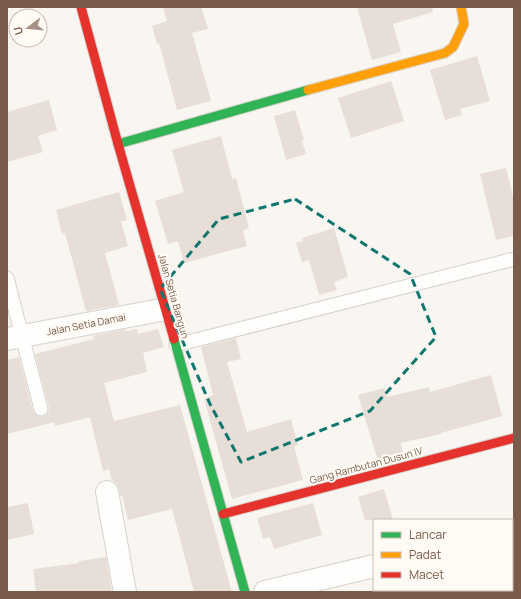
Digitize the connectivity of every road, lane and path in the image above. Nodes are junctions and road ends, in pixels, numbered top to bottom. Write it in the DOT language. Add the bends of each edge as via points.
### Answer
graph roads {
  1 [pos="81,7"];
  2 [pos="461,7"];
  3 [pos="118,144"];
  4 [pos="514,259"];
  5 [pos="7,278"];
  6 [pos="166,309"];
  7 [pos="14,338"];
  8 [pos="176,345"];
  9 [pos="41,410"];
  10 [pos="514,438"];
  11 [pos="107,492"];
  12 [pos="223,514"];
  13 [pos="373,566"];
  14 [pos="125,592"];
  15 [pos="245,592"];
  16 [pos="265,592"];
  1 -- 3 [label="street, Jalan Setia Bangun"];
  2 -- 3 [label="street" via="464,24 453,47 445,53"];
  3 -- 6 [label="street, Jalan Setia Bangun"];
  4 -- 8 [label="lane"];
  5 -- 7 [label="lane"];
  6 -- 7 [label="street, Jalan Setia Damai"];
  6 -- 8 [label="street, Jalan Setia Bangun"];
  7 -- 9 [label="lane"];
  8 -- 12 [label="street, Jalan Setia Bangun"];
  10 -- 12 [label="street, Gang Rambutan Dusun IV"];
  11 -- 14 [label="street"];
  12 -- 15 [label="street, Jalan Setia Bangun"];
  13 -- 16 [label="street"];
}
